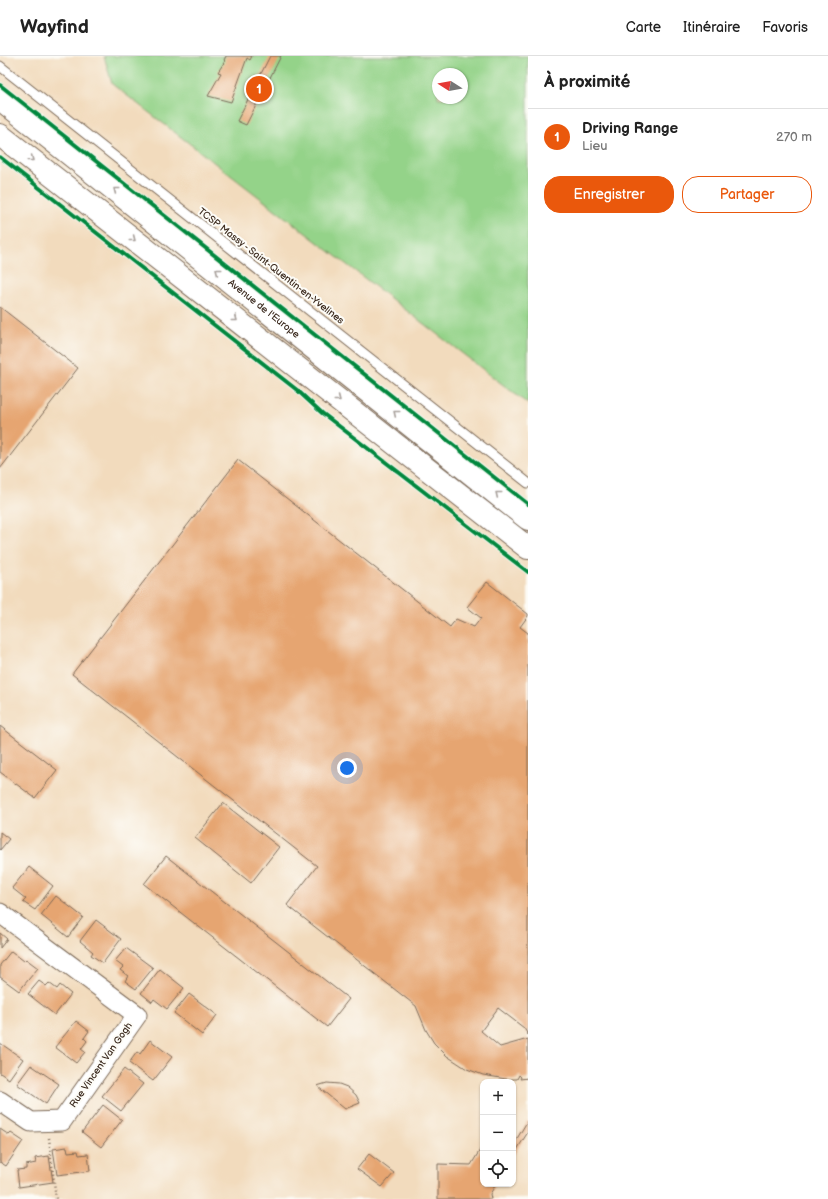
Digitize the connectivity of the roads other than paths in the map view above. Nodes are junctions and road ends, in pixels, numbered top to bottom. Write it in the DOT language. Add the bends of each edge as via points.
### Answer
graph roads {
  1 [pos="0,66"];
  2 [pos="0,99"];
  3 [pos="0,135"];
  4 [pos="528,483"];
  5 [pos="528,519"];
  6 [pos="528,548"];
  7 [pos="0,913"];
  8 [pos="0,1101"];
  1 -- 4 [label="lane, TCSP Massy - Saint-Quentin-en-Yvelines"];
  5 -- 2 [label="main road, Avenue de l'Europe, one-way"];
  3 -- 6 [label="main road, one-way"];
  7 -- 8 [label="street, Rue Vincent Van Gogh" via="137,1015 62,1121 31,1122"];
}
